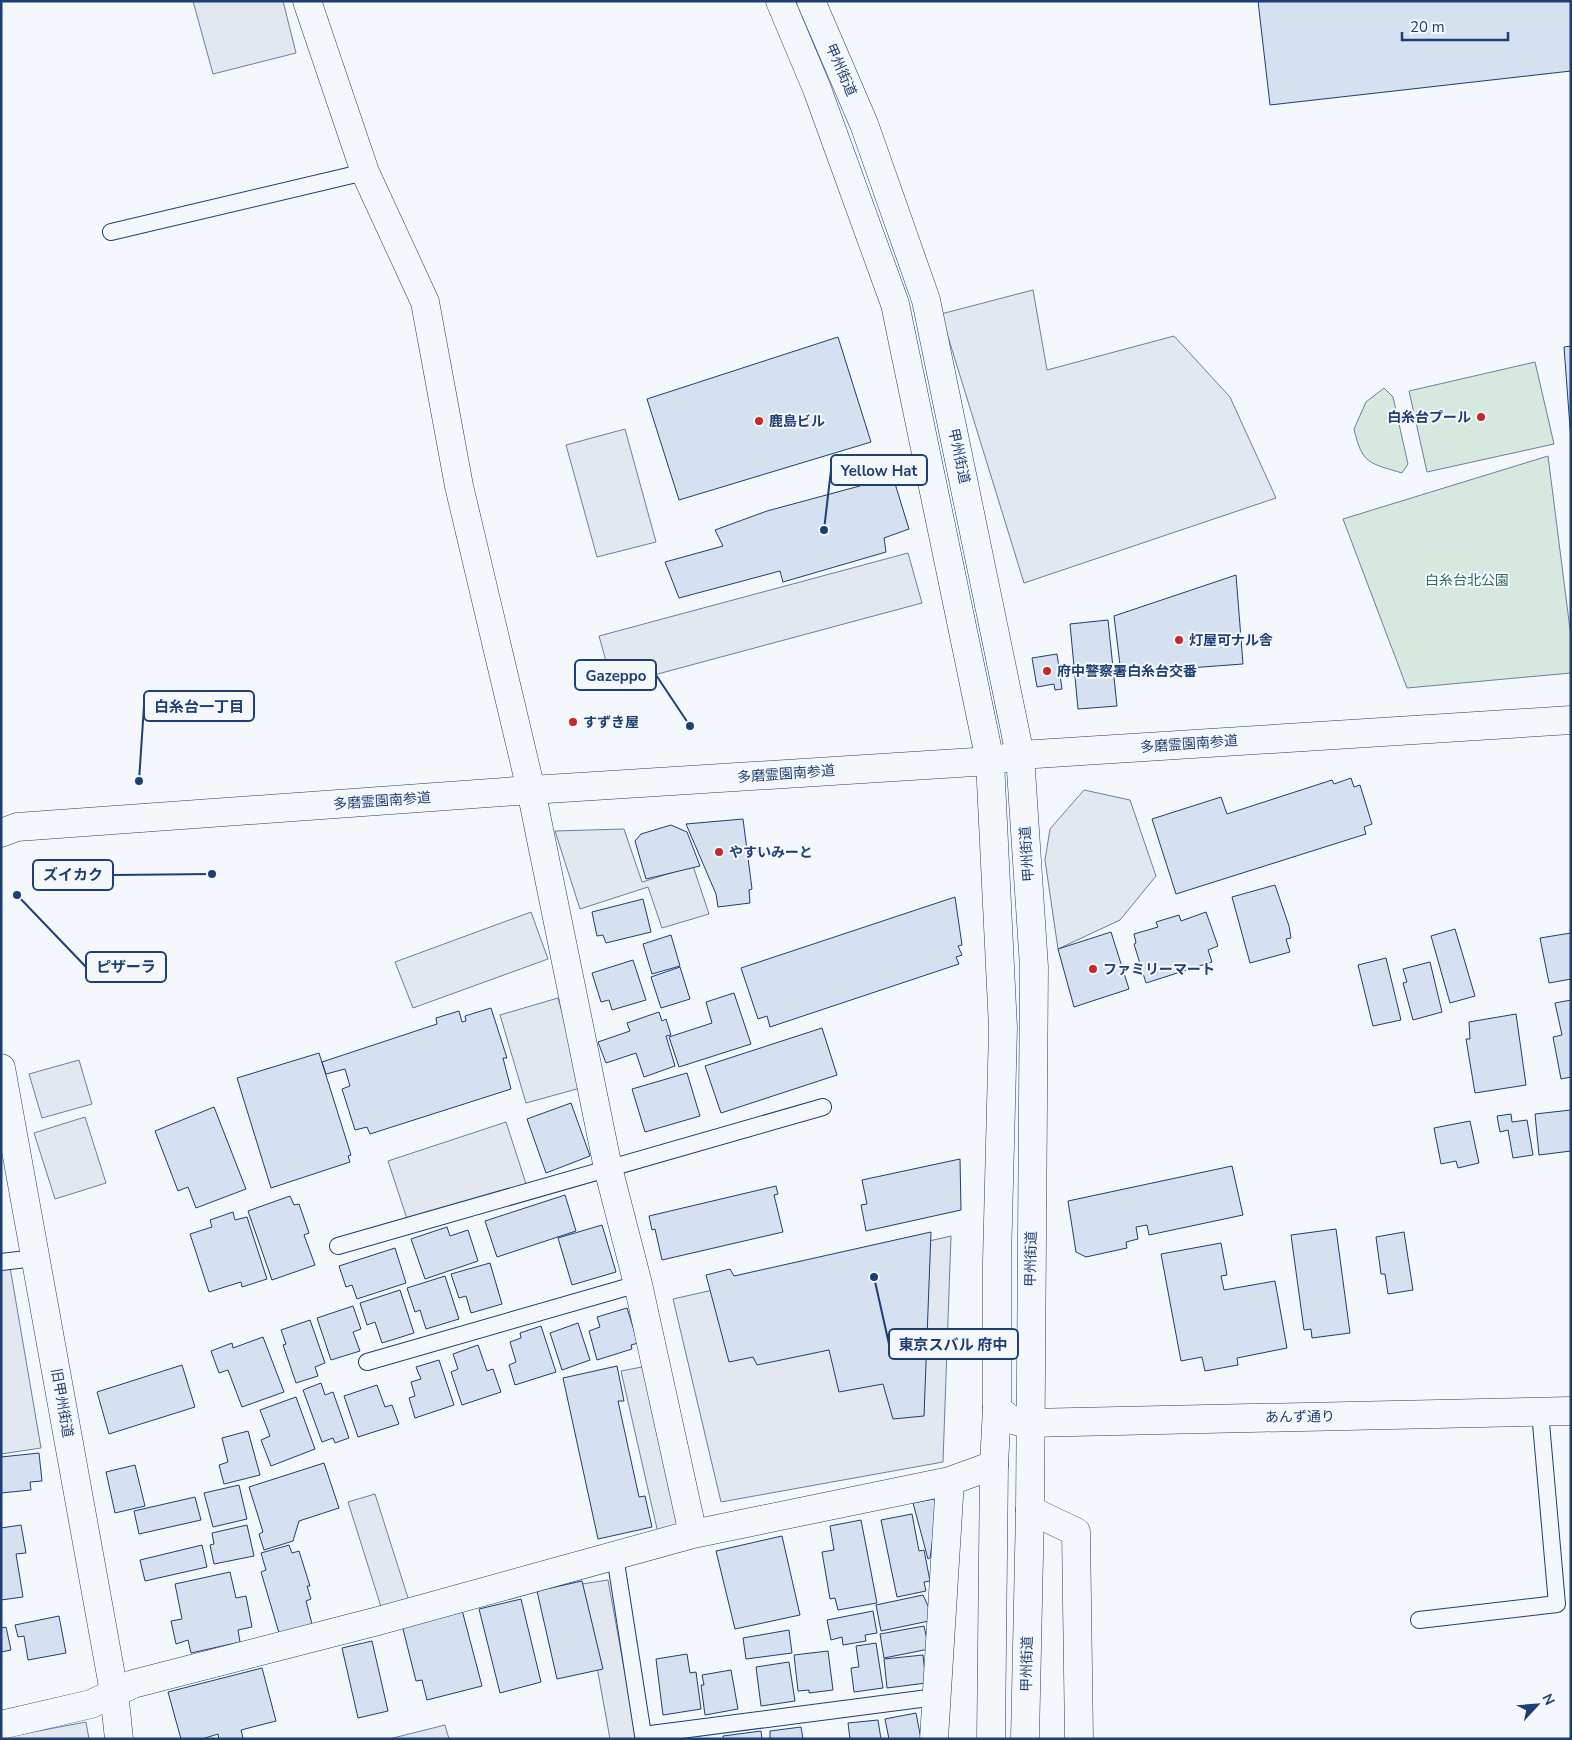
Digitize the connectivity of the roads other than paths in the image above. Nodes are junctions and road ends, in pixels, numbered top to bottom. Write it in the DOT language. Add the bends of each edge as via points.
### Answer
graph roads {
  1 [pos="307,1"];
  2 [pos="780,1"];
  3 [pos="811,1"];
  4 [pos="365,172"];
  5 [pos="111,232"];
  6 [pos="1571,720"];
  7 [pos="1020,755"];
  8 [pos="990,761"];
  9 [pos="531,790"];
  10 [pos="1,833"];
  11 [pos="2,1079"];
  12 [pos="823,1107"];
  13 [pos="608,1168"];
  14 [pos="338,1246"];
  15 [pos="35,1258"];
  16 [pos="1,1262"];
  17 [pos="638,1284"];
  18 [pos="367,1362"];
  19 [pos="997,1408"];
  20 [pos="1571,1411"];
  21 [pos="1540,1412"];
  22 [pos="1029,1423"];
  23 [pos="994,1465"];
  24 [pos="950,1481"];
  25 [pos="1030,1510"];
  26 [pos="693,1534"];
  27 [pos="615,1556"];
  28 [pos="1419,1620"];
  29 [pos="114,1692"];
  30 [pos="936,1697"];
  31 [pos="1,1725"];
  32 [pos="119,1739"];
  33 [pos="934,1739"];
  34 [pos="991,1739"];
  35 [pos="1025,1739"];
  36 [pos="1078,1739"];
  1 -- 4 [label="main road"];
  2 -- 8 [label="main road, 甲州街道" via="817,89 895,304"];
  3 -- 7 [label="main road, 甲州街道" via="864,124 926,300"];
  4 -- 5 [label="lane"];
  4 -- 9 [label="main road" via="425,302 459,486"];
  6 -- 7 [label="main road, 多磨霊園南参道"];
  7 -- 8 [label="main road, 多磨霊園南参道"];
  7 -- 22 [label="main road, 甲州街道" via="1034,967"];
  8 -- 9 [label="main road, 多磨霊園南参道"];
  8 -- 19 [label="main road, 甲州街道" via="1003,1028"];
  9 -- 10 [label="main road, 多磨霊園南参道" via="17,827"];
  9 -- 13 [label="main road"];
  11 -- 15 [label="main road, 旧甲州街道"];
  12 -- 13 [label="lane"];
  13 -- 14 [label="lane"];
  13 -- 17 [label="main road"];
  15 -- 16 [label="lane"];
  15 -- 29 [label="main road, 旧甲州街道"];
  17 -- 18 [label="lane"];
  17 -- 26 [label="main road"];
  19 -- 22 [label="main road, あんず通り" via="1008,1419"];
  19 -- 23 [label="main road, 甲州街道"];
  20 -- 21 [label="main road, あんず通り"];
  21 -- 22 [label="main road, あんず通り"];
  21 -- 28 [label="lane" via="1557,1604"];
  22 -- 25 [label="main road, 甲州街道"];
  23 -- 24 [label="main road"];
  23 -- 34 [label="main road, 甲州街道"];
  24 -- 26 [label="main road"];
  24 -- 30 [label="main road"];
  25 -- 35 [label="main road, 甲州街道"];
  25 -- 36 [label="main road" via="1076,1532"];
  26 -- 27 [label="main road"];
  27 -- 29 [label="main road" via="133,1684"];
  27 -- 30 [label="lane" via="643,1735"];
  29 -- 31 [label="main road" via="91,1704"];
  29 -- 32 [label="main road, 旧甲州街道"];
  30 -- 33 [label="main road"];
}
